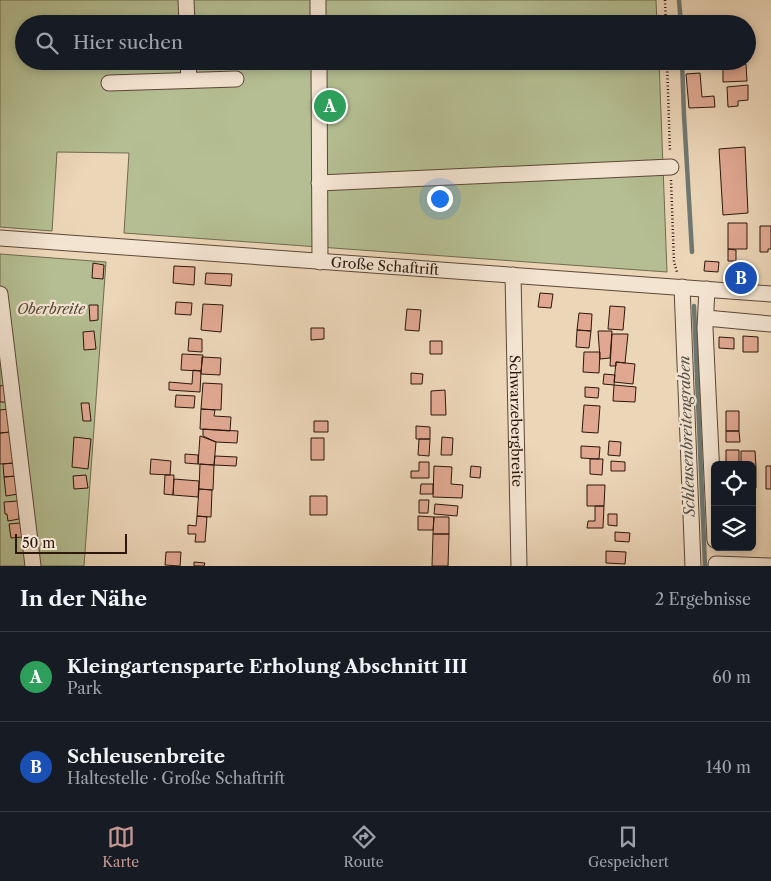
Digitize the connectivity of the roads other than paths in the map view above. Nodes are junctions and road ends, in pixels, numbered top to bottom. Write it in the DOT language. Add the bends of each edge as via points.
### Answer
graph roads {
  1 [pos="186,0"];
  2 [pos="318,0"];
  3 [pos="186,15"];
  4 [pos="318,15"];
  5 [pos="188,70"];
  6 [pos="319,70"];
  7 [pos="236,79"];
  8 [pos="189,80"];
  9 [pos="109,83"];
  10 [pos="671,167"];
  11 [pos="320,183"];
  12 [pos="0,238"];
  13 [pos="320,262"];
  14 [pos="513,275"];
  15 [pos="682,287"];
  16 [pos="707,289"];
  17 [pos="0,294"];
  18 [pos="771,294"];
  19 [pos="706,318"];
  20 [pos="771,324"];
  21 [pos="714,506"];
  22 [pos="715,551"];
  23 [pos="716,565"];
  24 [pos="33,566"];
  25 [pos="519,566"];
  26 [pos="693,566"];
  27 [pos="771,566"];
  1 -- 3 [label="street"];
  2 -- 4 [label="street"];
  5 -- 8 [label="street"];
  6 -- 11 [label="street"];
  7 -- 8 [label="street"];
  8 -- 9 [label="street"];
  10 -- 11 [label="street"];
  11 -- 13 [label="street"];
  12 -- 13 [label="street, Große Schaftrift"];
  13 -- 14 [label="street, Große Schaftrift"];
  14 -- 15 [label="street, Große Schaftrift"];
  14 -- 25 [label="street, Schwarzebergbreite"];
  15 -- 16 [label="street, Große Schaftrift"];
  15 -- 26 [label="street"];
  16 -- 18 [label="street, Große Schaftrift"];
  16 -- 19 [label="street"];
  17 -- 24 [label="street"];
  19 -- 20 [label="street"];
  19 -- 21 [label="street"];
  22 -- 23 [label="street"];
  23 -- 27 [label="street"];
}
